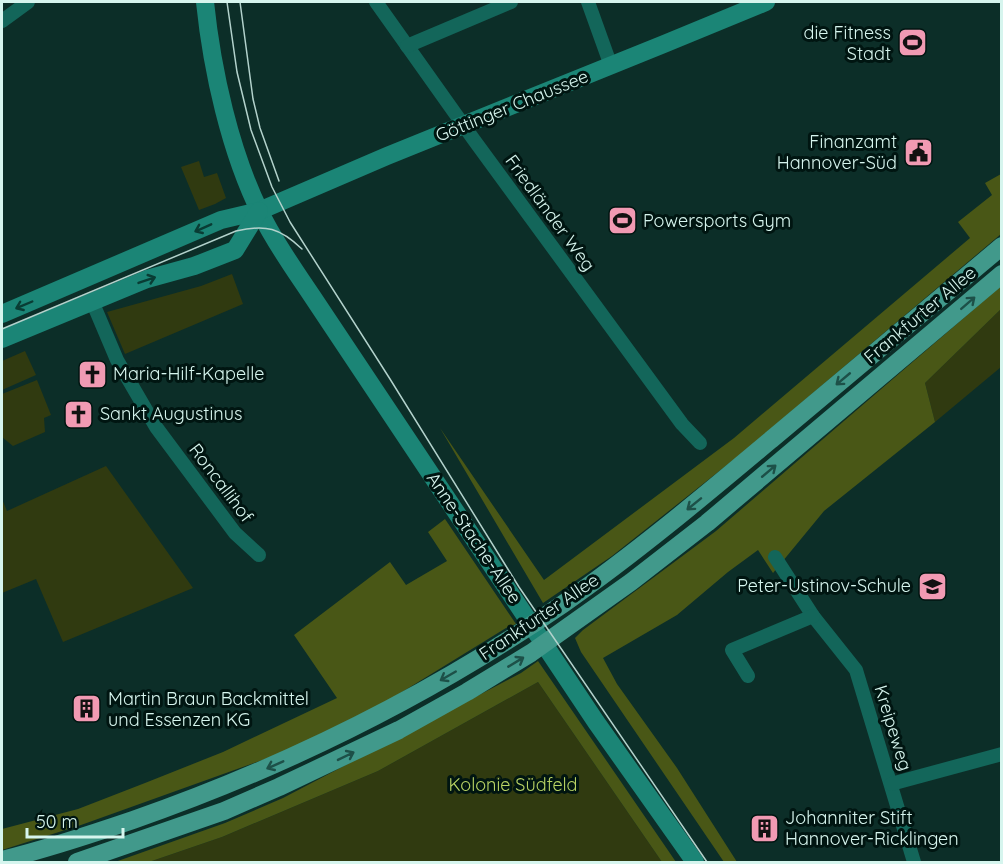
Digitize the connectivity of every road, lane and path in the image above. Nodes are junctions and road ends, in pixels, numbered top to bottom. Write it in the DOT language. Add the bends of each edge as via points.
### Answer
graph roads {
  1 [pos="28,2"];
  2 [pos="205,2"];
  3 [pos="376,2"];
  4 [pos="511,2"];
  5 [pos="588,2"];
  6 [pos="766,2"];
  7 [pos="2,21"];
  8 [pos="407,46"];
  9 [pos="611,66"];
  10 [pos="464,126"];
  11 [pos="259,211"];
  12 [pos="1002,246"];
  13 [pos="1002,274"];
  14 [pos="92,301"];
  15 [pos="2,314"];
  16 [pos="2,339"];
  17 [pos="699,443"];
  18 [pos="260,555"];
  19 [pos="775,557"];
  20 [pos="813,616"];
  21 [pos="748,676"];
  22 [pos="1002,754"];
  23 [pos="891,784"];
  24 [pos="2,860"];
  25 [pos="76,862"];
  26 [pos="695,862"];
  27 [pos="914,862"];
  1 -- 7 [label="street"];
  2 -- 11 [label="street, Anne-Stache-Allee" via="224,110"];
  3 -- 8 [label="street, Friedländer Weg"];
  4 -- 8 [label="street"];
  5 -- 9 [label="street"];
  6 -- 9 [label="street, Göttinger Chaussee"];
  8 -- 10 [label="street, Friedländer Weg"];
  9 -- 10 [label="street, Göttinger Chaussee"];
  10 -- 11 [label="street, Göttinger Chaussee"];
  10 -- 17 [label="street, Friedländer Weg"];
  14 -- 11 [label="street, one-way" via="235,250"];
  11 -- 15 [label="street, Göttinger Chaussee, one-way" via="220,220"];
  11 -- 26 [label="street, Anne-Stache-Allee" via="596,722"];
  12 -- 24 [label="main road, Frankfurter Allee, one-way" via="662,530 564,603 456,672 389,710 270,767 163,810"];
  25 -- 13 [label="main road, Frankfurter Allee, one-way" via="224,811 288,783 399,730 531,653 707,523"];
  14 -- 16 [label="street"];
  14 -- 18 [label="street, Roncallihof" via="117,360 156,427 235,533"];
  19 -- 20 [label="street, Kreipeweg"];
  20 -- 21 [label="street" via="732,650"];
  20 -- 23 [label="street, Kreipeweg" via="856,670"];
  22 -- 23 [label="street"];
  23 -- 27 [label="street, Kreipeweg"];
}
